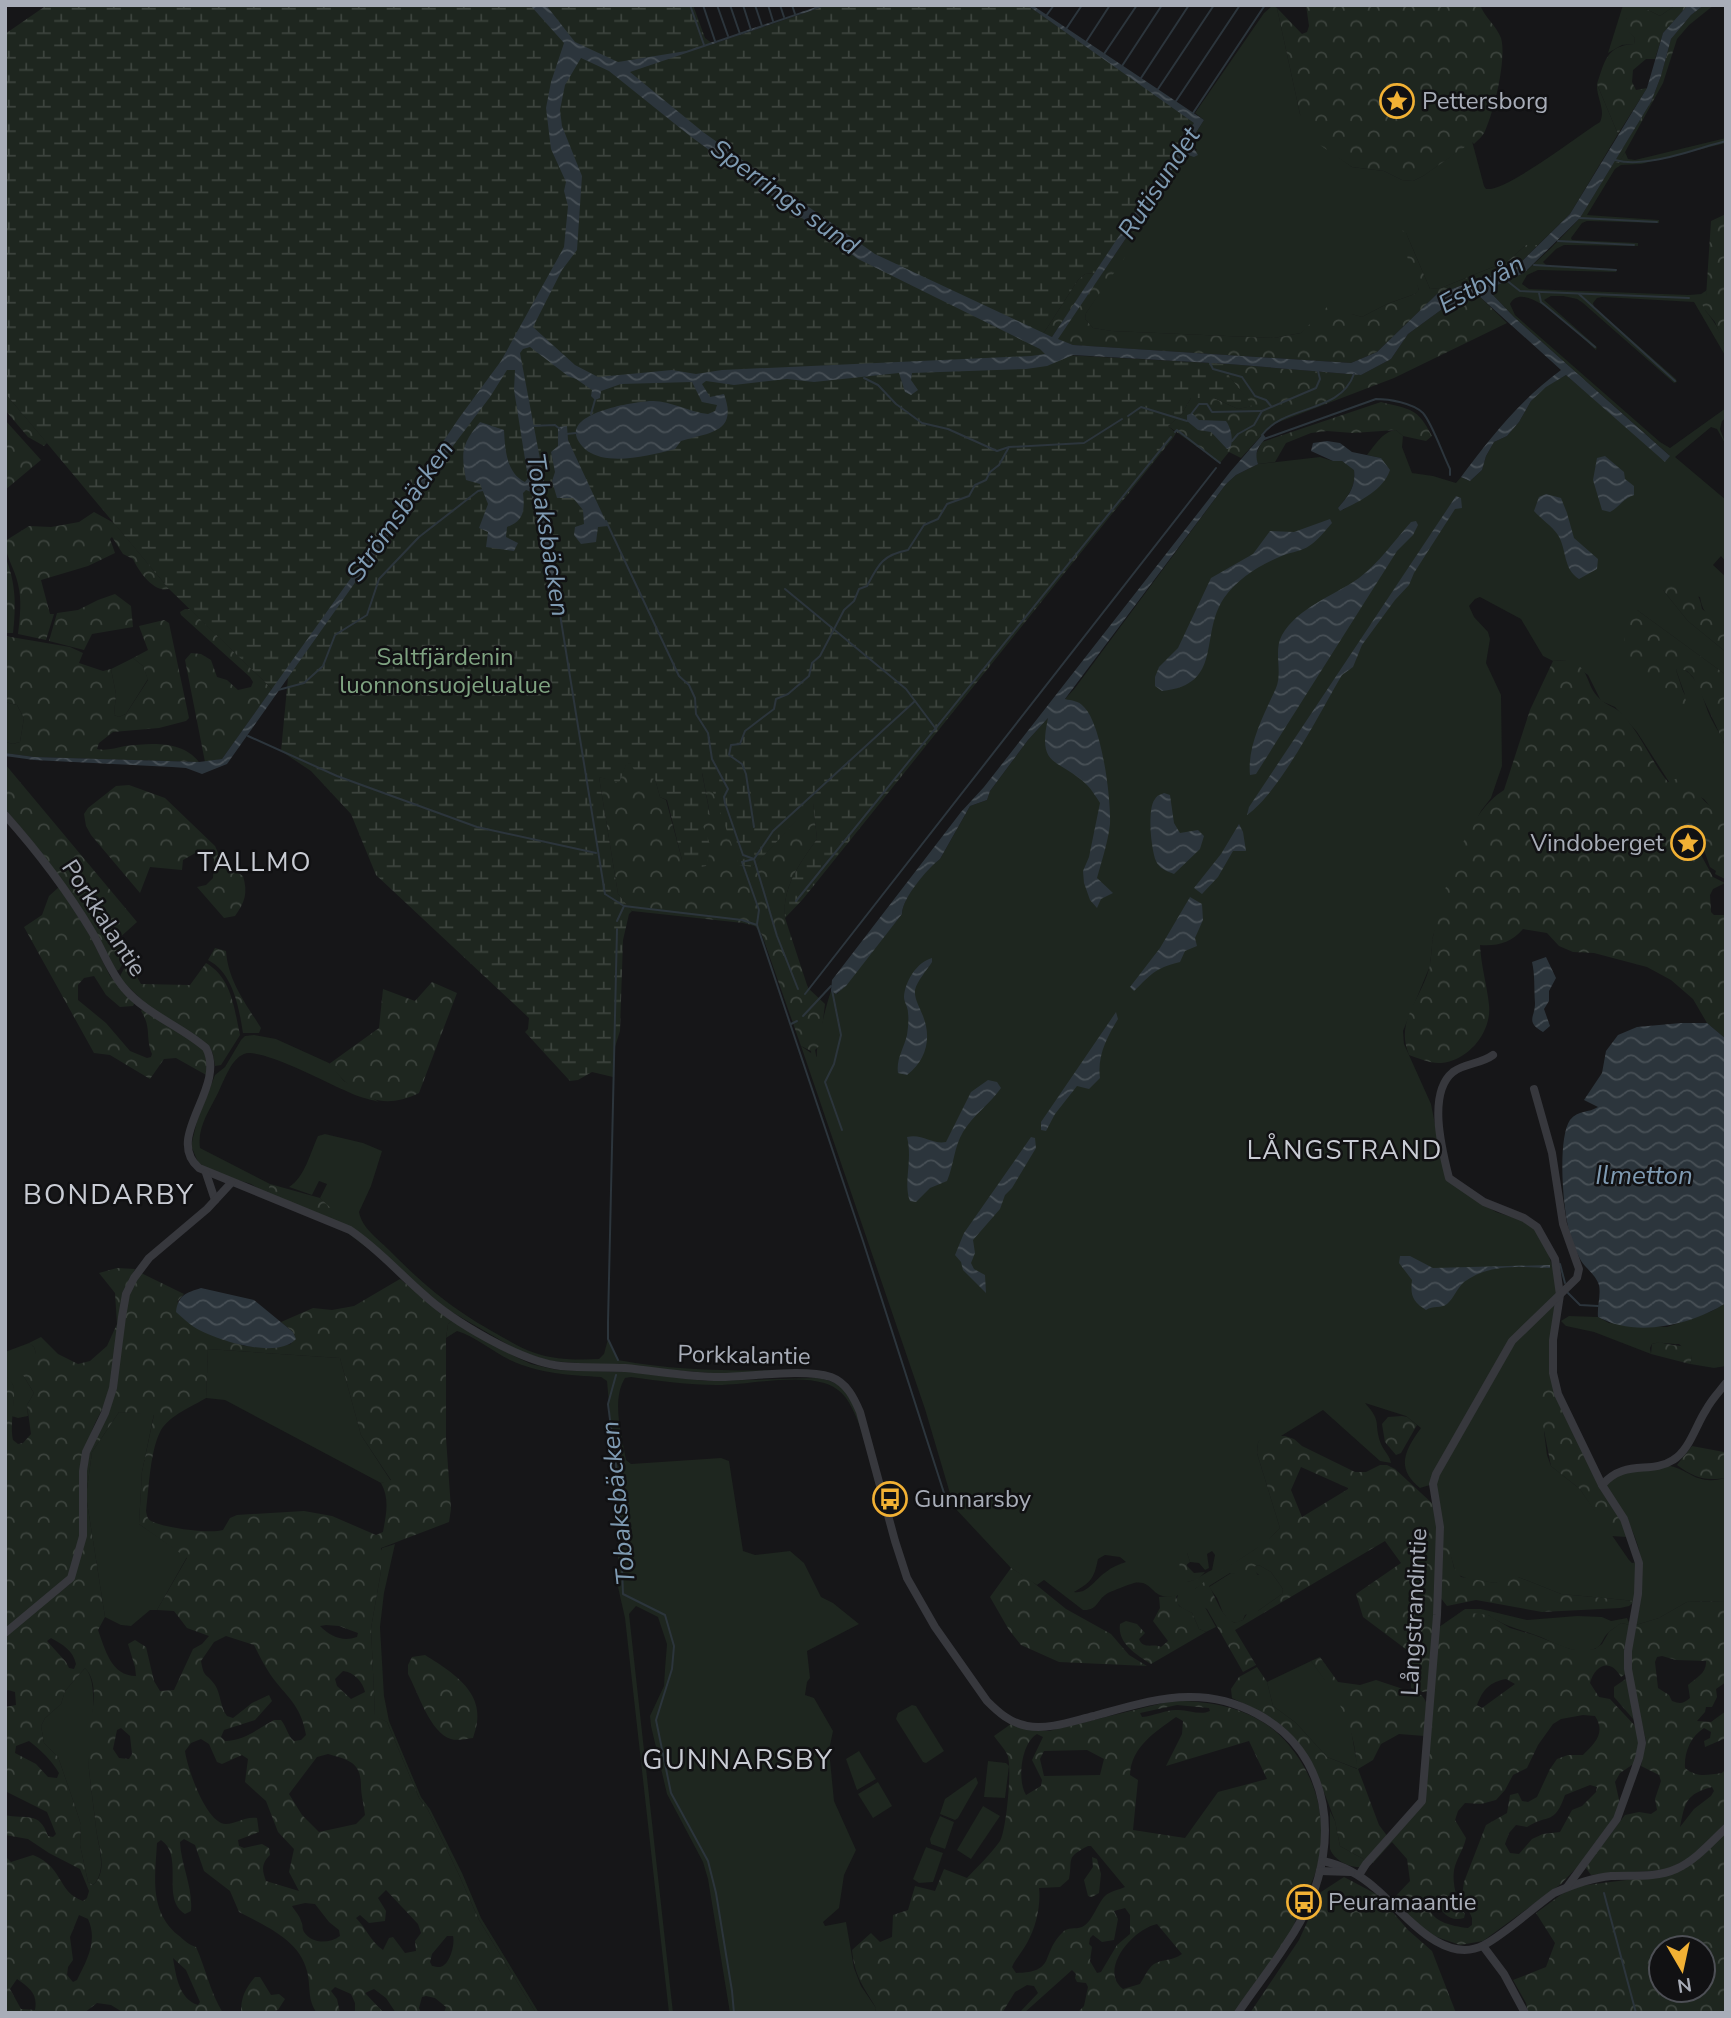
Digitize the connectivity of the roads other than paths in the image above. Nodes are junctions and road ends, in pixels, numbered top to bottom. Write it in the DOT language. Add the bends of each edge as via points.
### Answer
graph roads {
  1 [pos="5,815"];
  2 [pos="1493,1055"];
  3 [pos="1534,1089"];
  4 [pos="206,1173"];
  5 [pos="232,1183"];
  6 [pos="215,1200"];
  7 [pos="1560,1295"];
  8 [pos="1726,1383"];
  9 [pos="1602,1485"];
  10 [pos="5,1633"];
  11 [pos="1726,1828"];
  12 [pos="1323,1861"];
  13 [pos="1580,1868"];
  14 [pos="1320,1871"];
  15 [pos="1355,1874"];
  16 [pos="1587,1881"];
  17 [pos="1567,1887"];
  18 [pos="1483,1945"];
  19 [pos="1238,2013"];
  20 [pos="1525,2013"];
  1 -- 4 [label="street, Porkkalantie" via="55,875 126,990 206,1048 212,1070 187,1141 190,1158"];
  2 -- 7 [label="street" via="1455,1070 1445,1080 1438,1113 1449,1178 1484,1202 1538,1227 1555,1259"];
  3 -- 7 [label="street, Långstrandintie" via="1552,1153 1563,1224 1579,1269 1577,1278"];
  4 -- 5 [label="street, Porkkalantie"];
  4 -- 6 [label="street"];
  5 -- 6 [label="street"];
  5 -- 12 [label="street, Porkkalantie" via="350,1230 449,1314 533,1361 681,1376 814,1374 835,1379 849,1391 860,1412 907,1578 935,1627 995,1710 1014,1722 1037,1727 1186,1697 1227,1702 1252,1712 1280,1730 1312,1772 1325,1817"];
  6 -- 10 [label="street" via="149,1258 126,1294 113,1388 86,1451 83,1536 71,1578"];
  7 -- 9 [label="street" via="1553,1373 1558,1394"];
  7 -- 15 [label="street, Långstrandintie" via="1512,1341 1436,1474 1433,1484 1440,1527 1437,1615 1422,1801"];
  8 -- 9 [label="street" via="1674,1460 1626,1468"];
  9 -- 13 [label="street" via="1624,1520 1639,1563 1628,1669 1642,1743 1617,1819"];
  11 -- 16 [label="street" via="1675,1870"];
  12 -- 14 [label="street, Porkkalantie"];
  12 -- 15 [label="street"];
  13 -- 16 [label="street"];
  13 -- 17 [label="street"];
  14 -- 15 [label="street"];
  14 -- 19 [label="street, Porkkalantie" via="1302,1919"];
  15 -- 18 [label="street" via="1432,1939 1457,1948"];
  16 -- 17 [label="street"];
  17 -- 18 [label="street"];
  18 -- 20 [label="street"];
}
